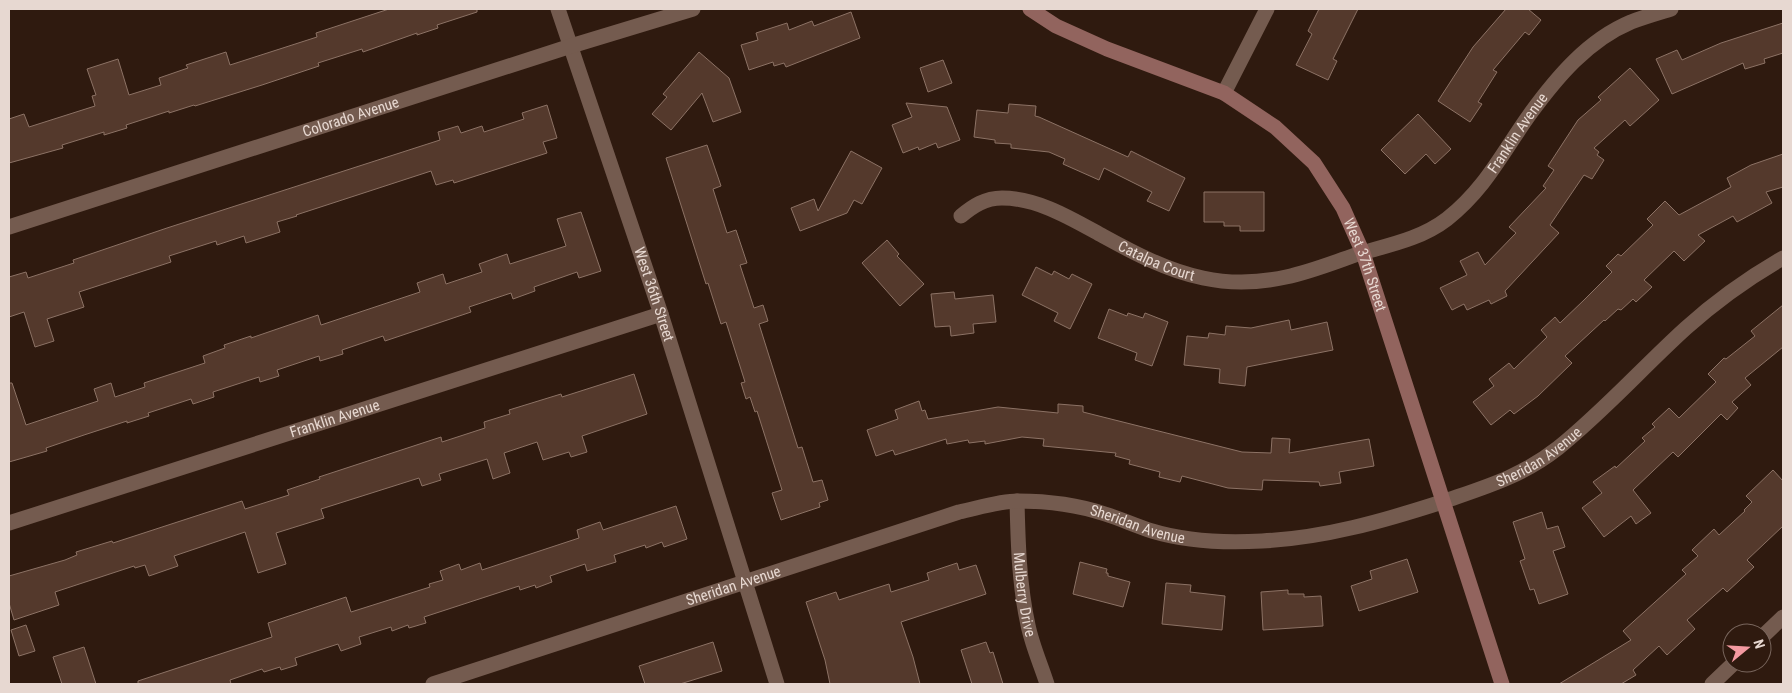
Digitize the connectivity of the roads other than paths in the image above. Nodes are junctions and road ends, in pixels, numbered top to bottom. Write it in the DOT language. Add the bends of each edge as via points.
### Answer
graph roads {
  1 [pos="558,9"];
  2 [pos="693,9"];
  3 [pos="1030,9"];
  4 [pos="1268,9"];
  5 [pos="1671,9"];
  6 [pos="570,46"];
  7 [pos="1224,93"];
  8 [pos="961,216"];
  9 [pos="9,227"];
  10 [pos="1363,253"];
  11 [pos="1783,258"];
  12 [pos="661,314"];
  13 [pos="1017,501"];
  14 [pos="1443,502"];
  15 [pos="9,523"];
  16 [pos="746,582"];
  17 [pos="1783,617"];
  18 [pos="1772,627"];
  19 [pos="1724,673"];
  20 [pos="477,678"];
  21 [pos="433,684"];
  22 [pos="777,684"];
  23 [pos="1047,684"];
  24 [pos="1502,684"];
  25 [pos="1712,684"];
  1 -- 6 [label="street, West 36th Street"];
  2 -- 6 [label="street, Colorado Avenue"];
  3 -- 7 [label="street, West 37th Street" via="1056,26 1107,49"];
  4 -- 7 [label="street"];
  5 -- 10 [label="street, Franklin Avenue" via="1614,30 1583,52 1530,114 1488,178 1446,220 1421,235"];
  6 -- 9 [label="street, Colorado Avenue"];
  6 -- 12 [label="street, West 36th Street"];
  7 -- 10 [label="street, West 37th Street" via="1275,127 1314,164 1343,208"];
  8 -- 10 [label="street, Catalpa Court" via="974,205 988,200 1002,198 1031,202 1065,215 1165,266 1202,278 1229,282 1260,282 1288,276"];
  10 -- 14 [label="street, West 37th Street"];
  11 -- 14 [label="street, Sheridan Avenue" via="1738,286 1687,327 1593,419 1556,450 1524,472"];
  12 -- 15 [label="street, Franklin Avenue"];
  12 -- 16 [label="street, West 36th Street"];
  13 -- 14 [label="street, Sheridan Avenue" via="1065,505 1103,513 1152,531 1226,542 1321,535"];
  13 -- 16 [label="street, Sheridan Avenue" via="959,512"];
  13 -- 23 [label="street, Mulberry Drive" via="1023,599 1028,627"];
  14 -- 24 [label="street, West 37th Street"];
  16 -- 20 [label="street, Sheridan Avenue"];
  16 -- 22 [label="street, West 36th Street"];
  17 -- 18 [label="street"];
  19 -- 25 [label="street"];
  20 -- 21 [label="street, Sheridan Avenue"];
}
